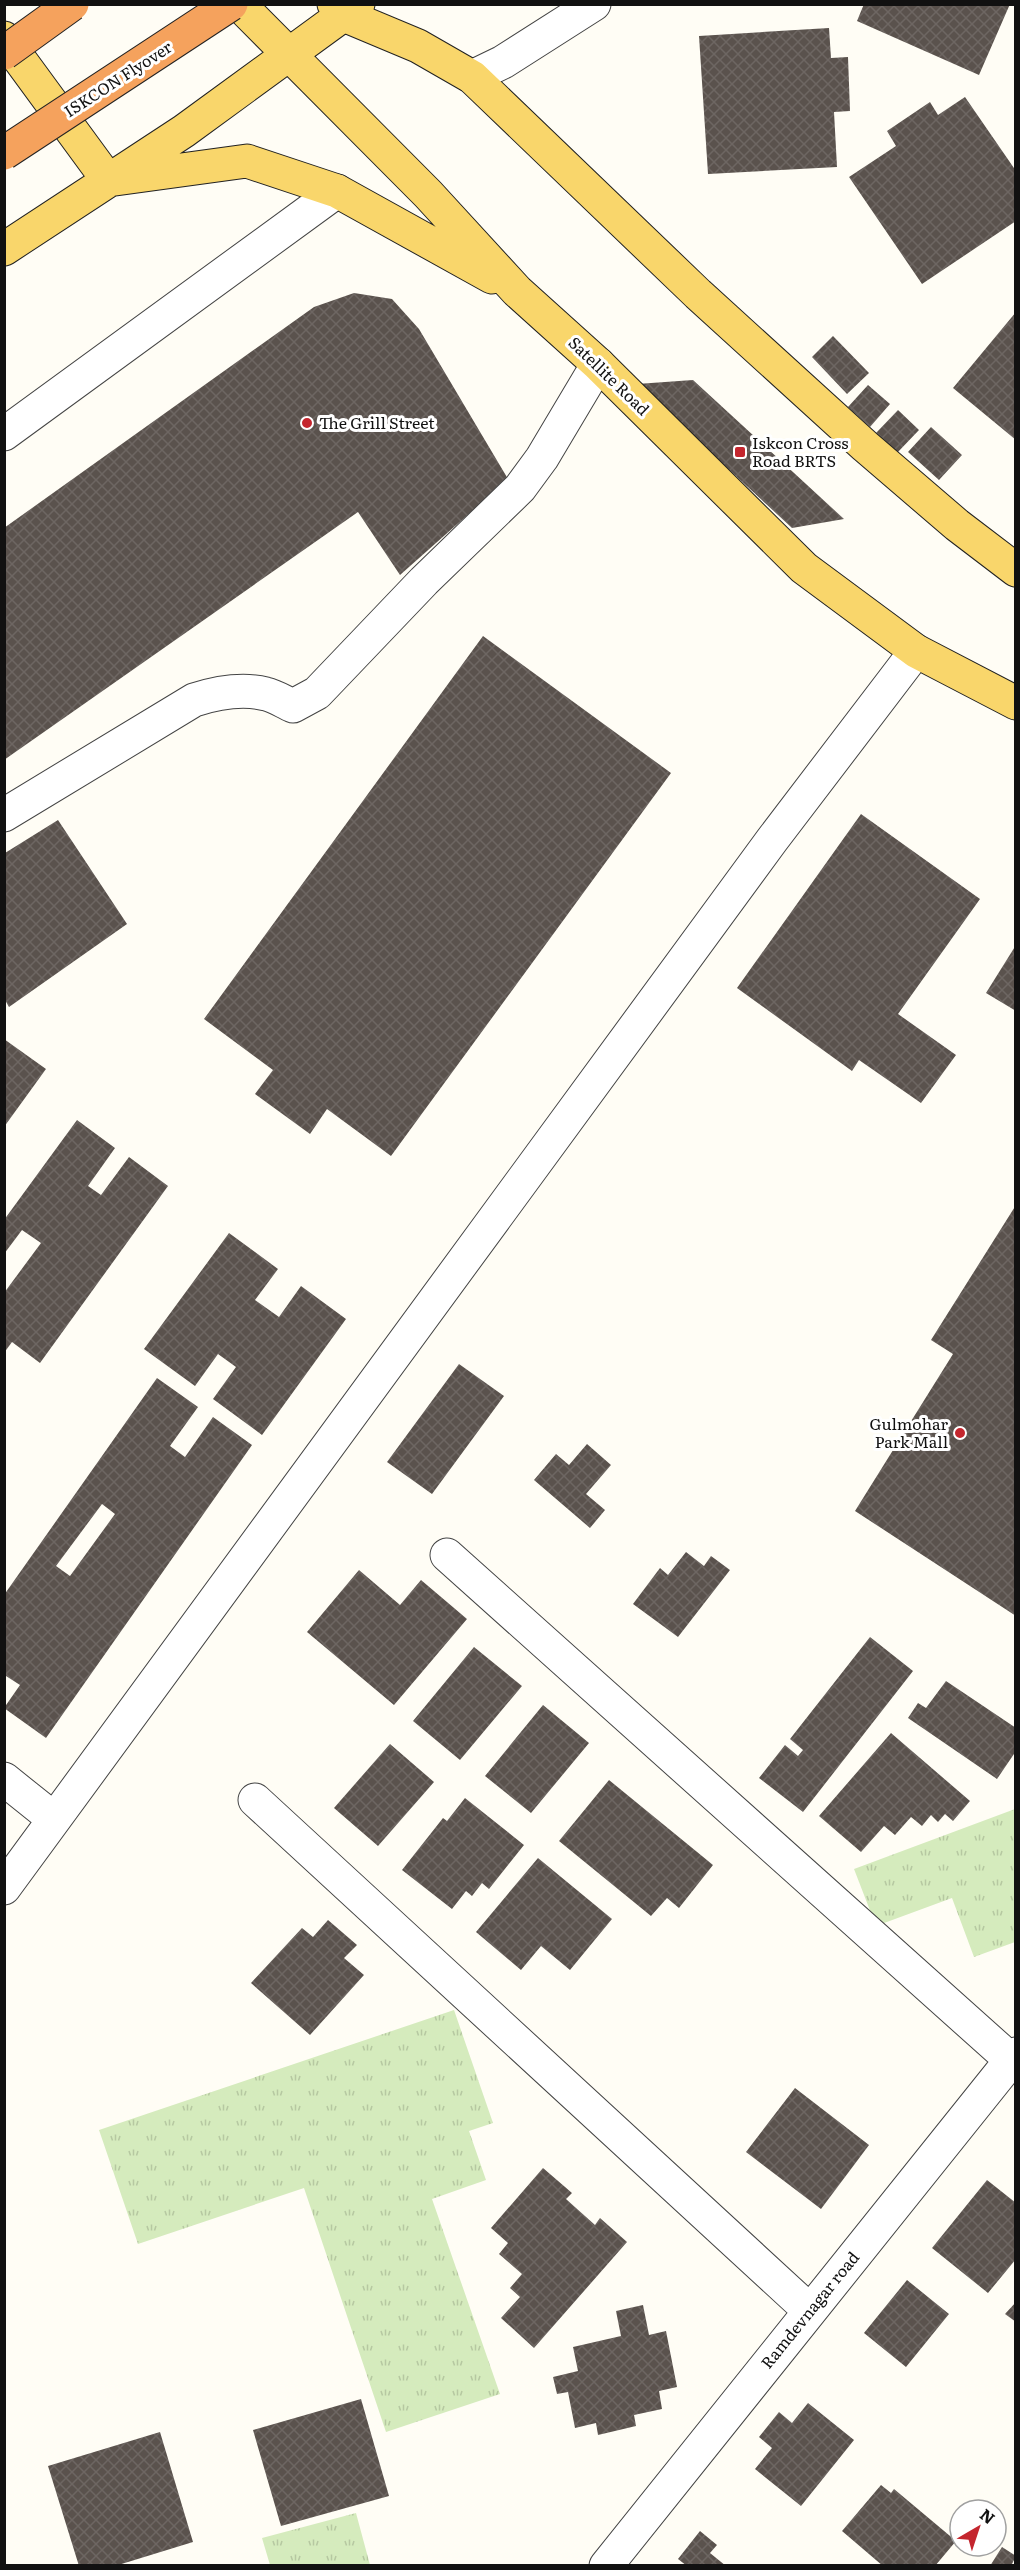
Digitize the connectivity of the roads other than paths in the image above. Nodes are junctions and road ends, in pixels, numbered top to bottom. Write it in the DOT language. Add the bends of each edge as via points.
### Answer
graph roads {
  1 [pos="72,4"];
  2 [pos="231,4"];
  3 [pos="239,4"];
  4 [pos="594,4"];
  5 [pos="346,8"];
  6 [pos="4,38"];
  7 [pos="4,53"];
  8 [pos="290,55"];
  9 [pos="472,77"];
  10 [pos="4,153"];
  11 [pos="108,180"];
  12 [pos="337,191"];
  13 [pos="4,249"];
  14 [pos="517,291"];
  15 [pos="598,364"];
  16 [pos="4,434"];
  17 [pos="1016,570"];
  18 [pos="916,651"];
  19 [pos="1016,703"];
  20 [pos="4,815"];
  21 [pos="447,1555"];
  22 [pos="4,1779"];
  23 [pos="255,1800"];
  24 [pos="54,1819"];
  25 [pos="4,1888"];
  26 [pos="1013,2057"];
  27 [pos="810,2311"];
  28 [pos="606,2565"];
  1 -- 7 [label="highway, bridge"];
  2 -- 10 [label="highway, ISKCON Flyover, bridge"];
  3 -- 8 [label="main road, Satellite Road"];
  4 -- 9 [label="street" via="503,63"];
  5 -- 8 [label="main road"];
  5 -- 9 [label="main road"];
  6 -- 11 [label="main road"];
  8 -- 11 [label="main road"];
  8 -- 14 [label="main road, Satellite Road" via="428,194"];
  9 -- 17 [label="main road" via="724,318 957,525"];
  11 -- 12 [label="main road" via="247,161"];
  11 -- 13 [label="main road"];
  12 -- 14 [label="main road"];
  12 -- 16 [label="street"];
  14 -- 15 [label="main road, Satellite Road"];
  15 -- 18 [label="main road, Satellite Road" via="804,568"];
  15 -- 20 [label="street" via="520,488 316,693 292,706 266,694 244,692 217,693 194,700"];
  18 -- 19 [label="main road, Satellite Road"];
  18 -- 24 [label="street" via="772,840"];
  21 -- 26 [label="street"];
  22 -- 24 [label="street"];
  23 -- 27 [label="street"];
  24 -- 25 [label="street"];
  26 -- 27 [label="street, Ramdevnagar road"];
  27 -- 28 [label="street, Ramdevnagar road"];
}
